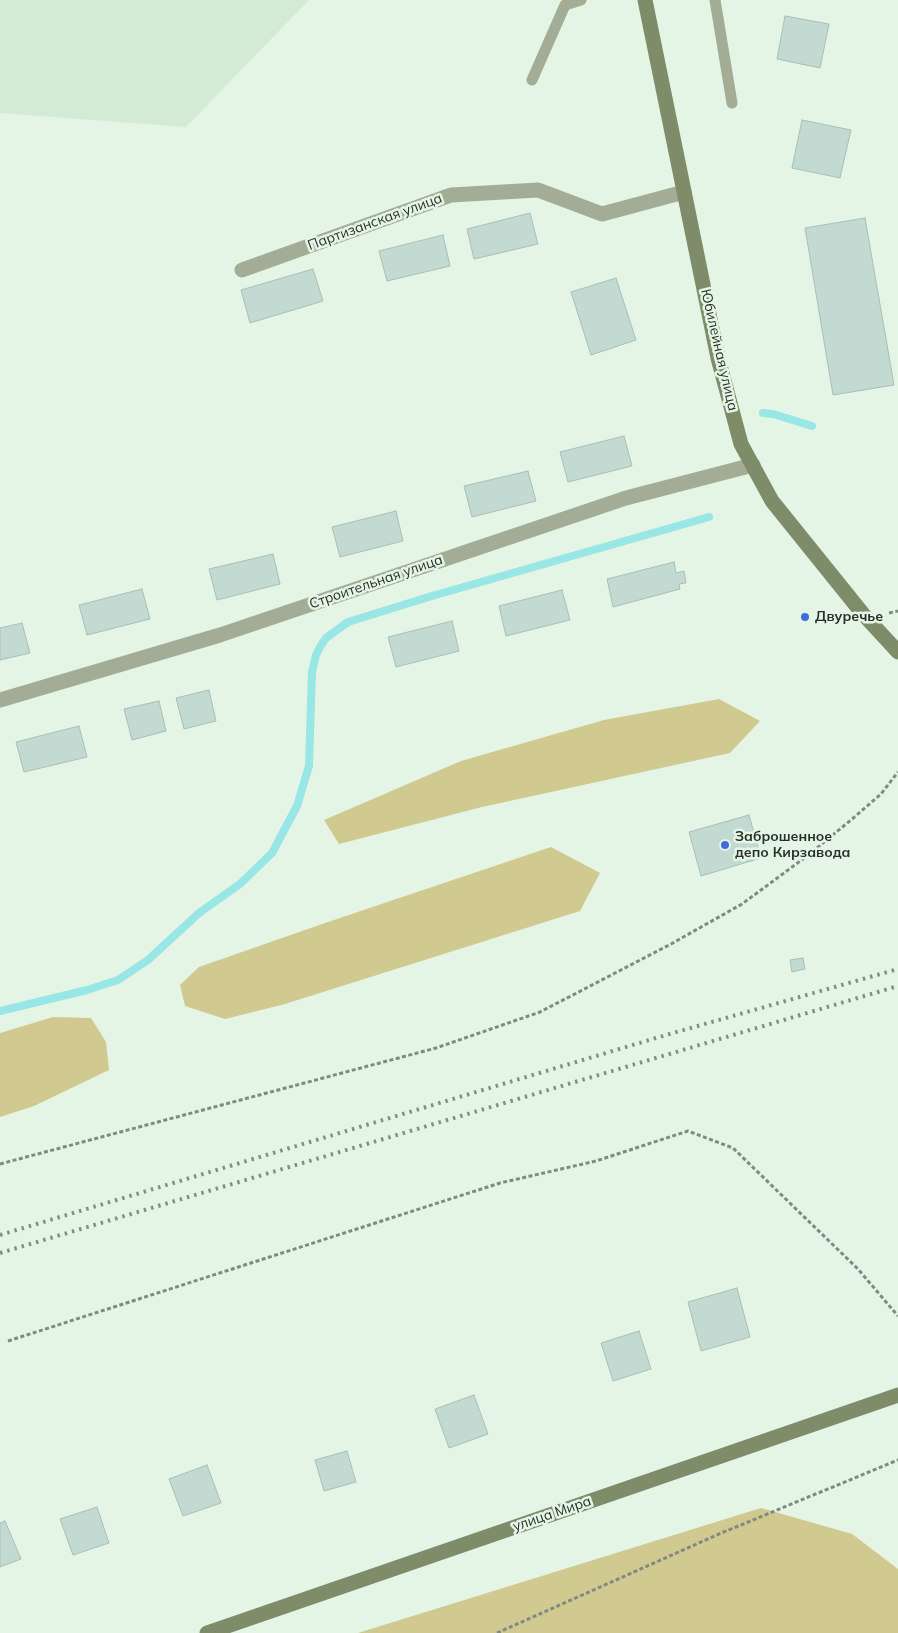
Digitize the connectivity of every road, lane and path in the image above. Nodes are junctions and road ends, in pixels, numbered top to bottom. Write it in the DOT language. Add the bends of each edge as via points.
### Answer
graph roads {
  1 [pos="581,0"];
  2 [pos="645,0"];
  3 [pos="715,0"];
  4 [pos="532,80"];
  5 [pos="732,103"];
  6 [pos="684,192"];
  7 [pos="242,270"];
  8 [pos="753,465"];
  9 [pos="898,652"];
  10 [pos="0,700"];
  11 [pos="898,772"];
  12 [pos="0,1164"];
  13 [pos="898,1316"];
  14 [pos="8,1342"];
  15 [pos="898,1395"];
  16 [pos="898,1460"];
  17 [pos="207,1633"];
  18 [pos="497,1633"];
  1 -- 4 [label="lane" via="565,6"];
  2 -- 6 [label="street, Юбилейная улица"];
  3 -- 5 [label="lane"];
  6 -- 7 [label="street, Партизанская улица" via="602,214 538,190 451,195"];
  6 -- 8 [label="street, Юбилейная улица" via="718,358 742,444"];
  8 -- 9 [label="street, Юбилейная улица" via="772,501 862,614"];
  8 -- 10 [label="street, Строительная улица" via="626,498 220,635"];
  11 -- 12 [label="path" via="881,794 851,820 742,904 540,1012 436,1048"];
  13 -- 14 [label="path" via="858,1269 733,1148 688,1131 596,1162 500,1183"];
  15 -- 17 [label="street, улица Мира"];
  16 -- 18 [label="path" via="719,1534"];
}
